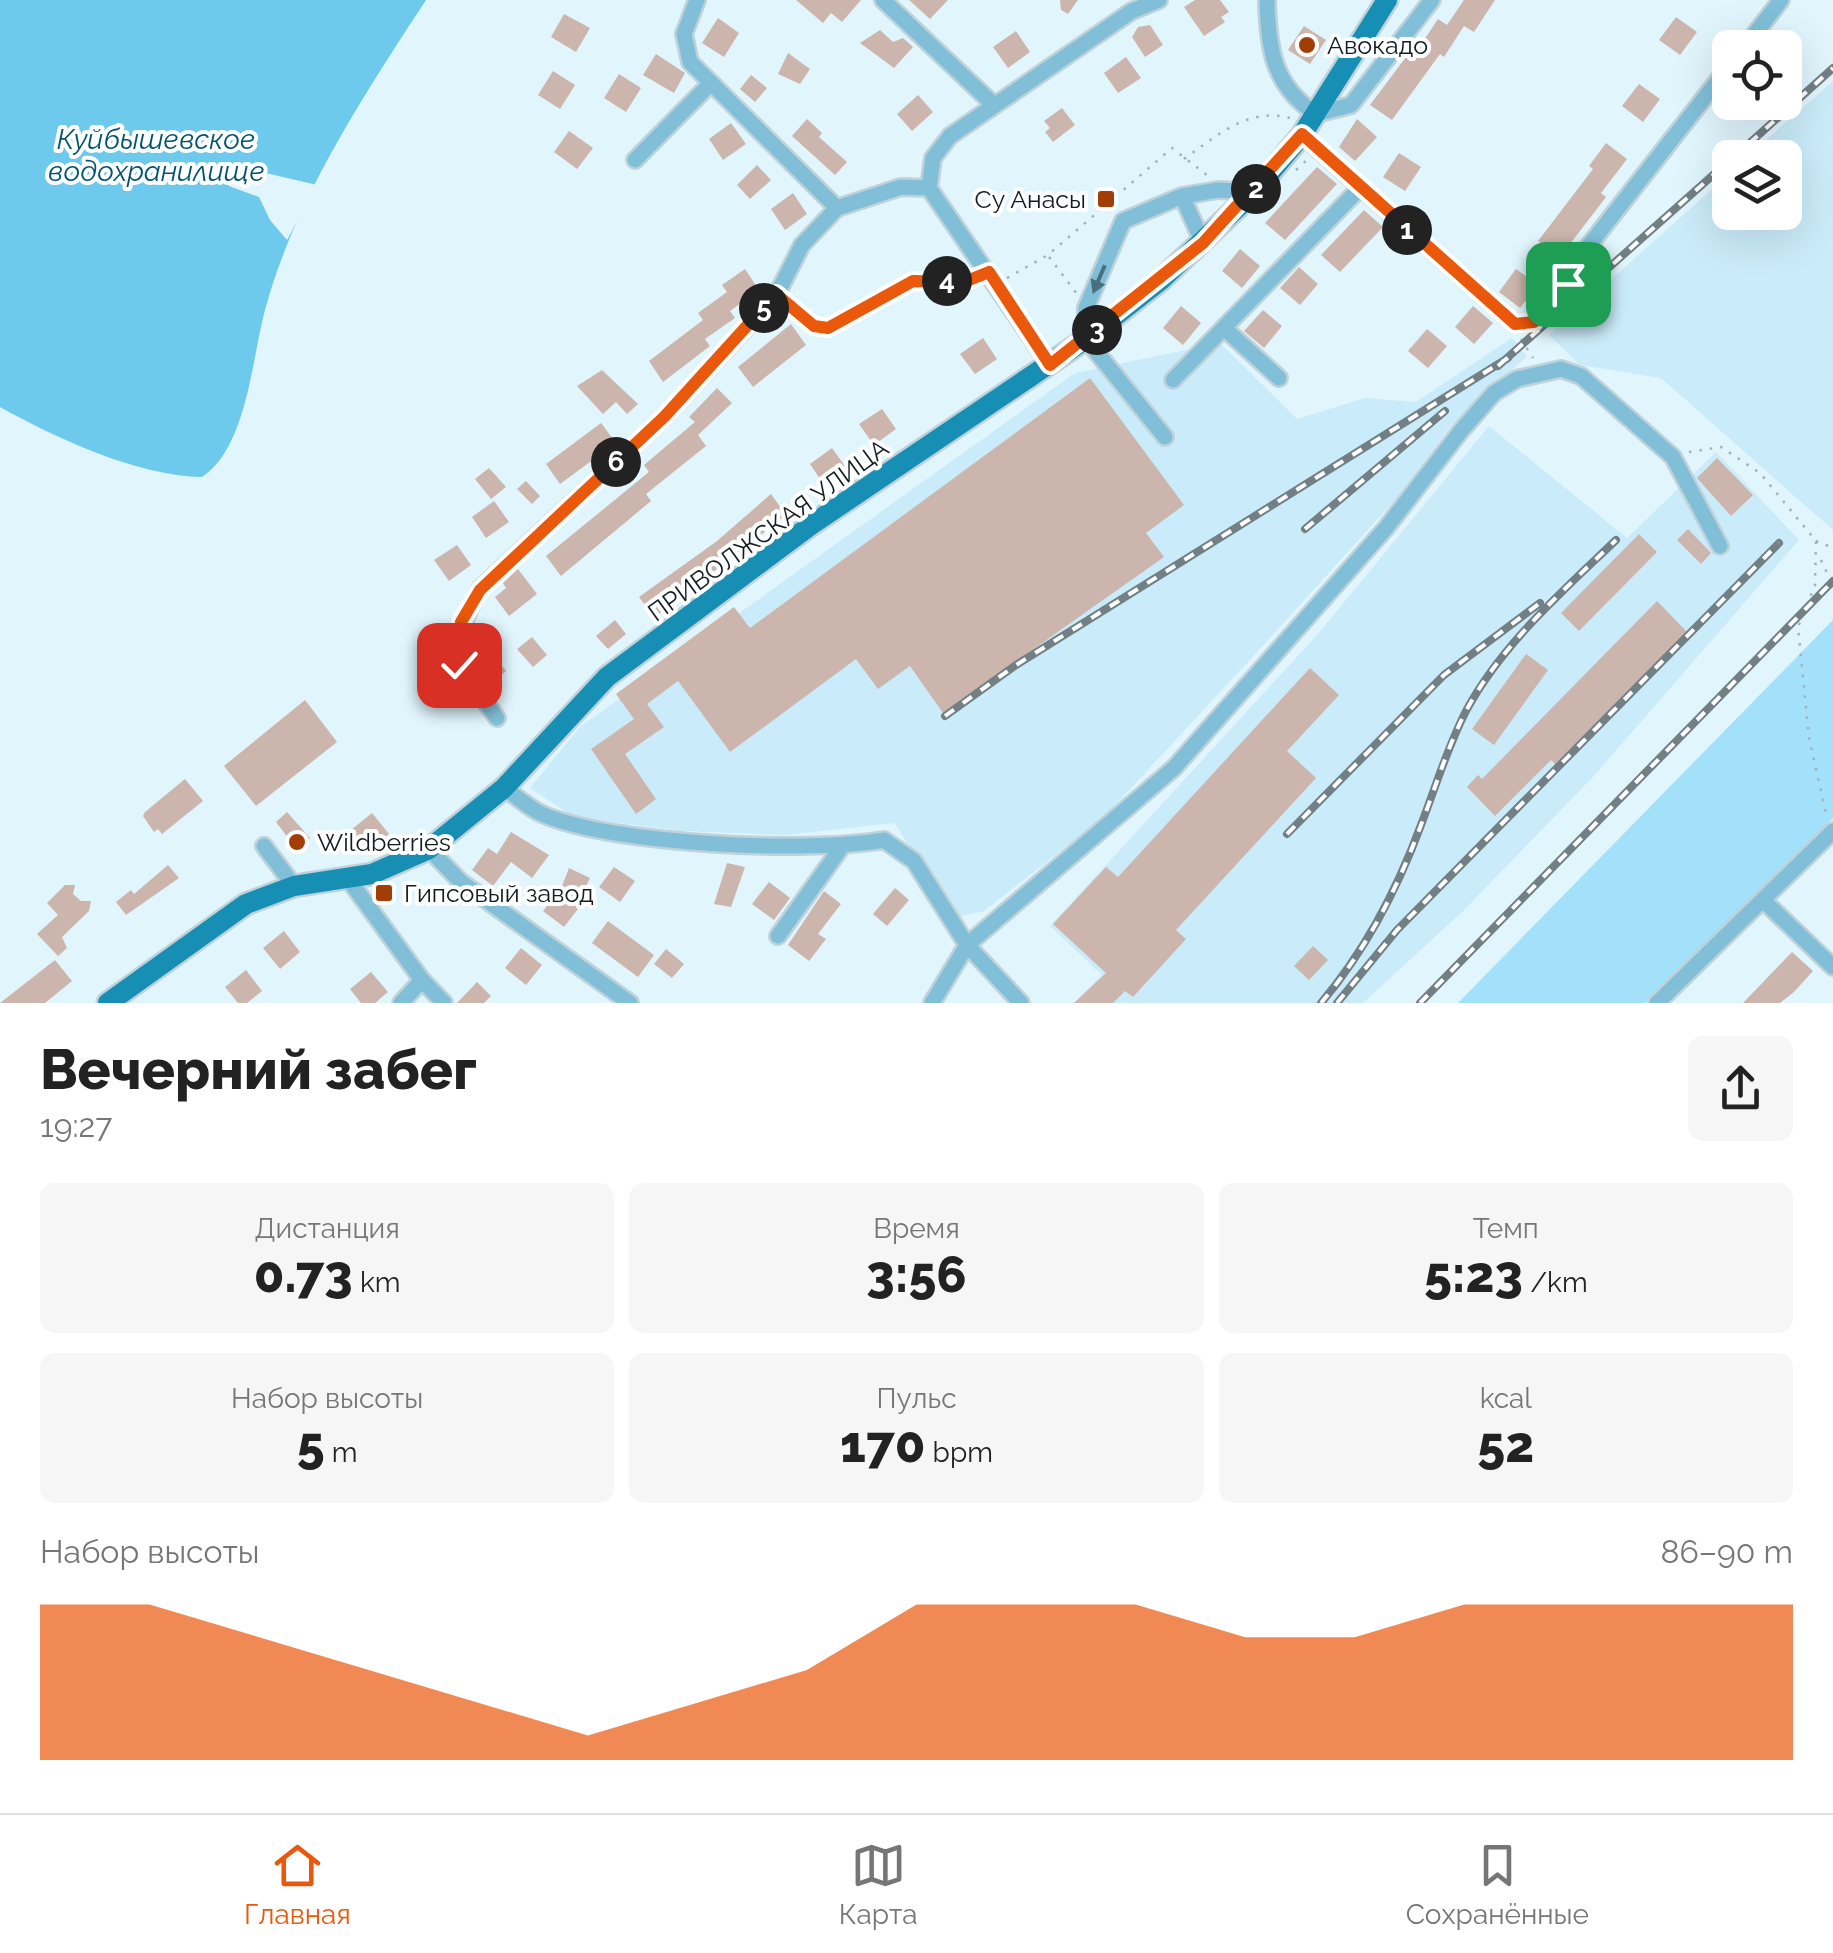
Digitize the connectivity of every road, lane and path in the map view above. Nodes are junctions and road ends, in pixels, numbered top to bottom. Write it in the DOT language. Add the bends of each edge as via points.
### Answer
graph roads {
  1 [pos="697,0"];
  2 [pos="884,0"];
  3 [pos="1159,0"];
  4 [pos="1267,0"];
  5 [pos="1387,0"];
  6 [pos="1432,0"];
  7 [pos="1780,0"];
  8 [pos="1758,30"];
  9 [pos="711,83"];
  10 [pos="1712,88"];
  11 [pos="993,104"];
  12 [pos="1316,114"];
  13 [pos="1297,127"];
  14 [pos="1184,159"];
  15 [pos="634,160"];
  16 [pos="929,188"];
  17 [pos="1360,188"];
  18 [pos="1254,192"];
  19 [pos="1182,196"];
  20 [pos="837,208"];
  21 [pos="1203,243"];
  22 [pos="1048,255"];
  23 [pos="989,272"];
  24 [pos="776,294"];
  25 [pos="1080,299"];
  26 [pos="1515,324"];
  27 [pos="1224,328"];
  28 [pos="1086,339"];
  29 [pos="1050,365"];
  30 [pos="1538,373"];
  31 [pos="1279,378"];
  32 [pos="1174,380"];
  33 [pos="1165,438"];
  34 [pos="1673,457"];
  35 [pos="1816,542"];
  36 [pos="1720,546"];
  37 [pos="1833,548"];
  38 [pos="1819,556"];
  39 [pos="1833,586"];
  40 [pos="497,718"];
  41 [pos="504,788"];
  42 [pos="1832,832"];
  43 [pos="264,846"];
  44 [pos="841,848"];
  45 [pos="429,849"];
  46 [pos="349,880"];
  47 [pos="294,886"];
  48 [pos="1765,902"];
  49 [pos="778,936"];
  50 [pos="967,945"];
  51 [pos="1833,967"];
  52 [pos="422,980"];
  53 [pos="108,1003"];
  54 [pos="400,1003"];
  55 [pos="444,1003"];
  56 [pos="630,1003"];
  57 [pos="932,1003"];
  58 [pos="1021,1003"];
  59 [pos="1657,1003"];
  1 -- 9 [label="street" via="684,34 690,62"];
  2 -- 11 [label="street"];
  3 -- 11 [label="street" via="1132,11"];
  4 -- 12 [label="street" via="1268,50 1295,100"];
  5 -- 12 [label="main road, ПРИВОЛЖСКАЯ УЛИЦА"];
  6 -- 12 [label="street" via="1350,106"];
  7 -- 8 [label="street"];
  9 -- 15 [label="street"];
  9 -- 20 [label="street"];
  10 -- 26 [label="street" via="1587,248 1568,284 1534,322"];
  11 -- 16 [label="street" via="933,158"];
  12 -- 13 [label="main road, ПРИВОЛЖСКАЯ УЛИЦА"];
  13 -- 14 [label="path" via="1268,112 1233,124"];
  13 -- 17 [label="street"];
  13 -- 18 [label="main road, ПРИВОЛЖСКАЯ УЛИЦА"];
  16 -- 20 [label="street" via="901,188"];
  16 -- 23 [label="street"];
  17 -- 26 [label="street"];
  17 -- 27 [label="street"];
  18 -- 19 [label="street"];
  18 -- 21 [label="main road, ПРИВОЛЖСКАЯ УЛИЦА"];
  19 -- 21 [label="street"];
  19 -- 28 [label="street, one-way" via="1124,221 1086,308"];
  20 -- 24 [label="street" via="802,245"];
  21 -- 28 [label="main road, ПРИВОЛЖСКАЯ УЛИЦА"];
  22 -- 25 [label="path"];
  23 -- 24 [label="path" via="964,282 913,281 828,328 814,326"];
  23 -- 29 [label="street"];
  24 -- 40 [label="street" via="665,416 480,590 461,622 459,665"];
  26 -- 30 [label="path"];
  27 -- 31 [label="street"];
  27 -- 32 [label="street"];
  28 -- 29 [label="main road, ПРИВОЛЖСКАЯ УЛИЦА"];
  28 -- 33 [label="street"];
  29 -- 41 [label="main road, ПРИВОЛЖСКАЯ УЛИЦА" via="812,525 607,678"];
  30 -- 34 [label="street" via="1561,369 1580,376"];
  30 -- 50 [label="street" via="1494,394 1386,528 1174,768"];
  34 -- 35 [label="path" via="1722,447 1760,473"];
  34 -- 36 [label="street"];
  35 -- 37 [label="path"];
  35 -- 38 [label="path"];
  38 -- 39 [label="path"];
  38 -- 42 [label="path" via="1798,627 1809,738"];
  41 -- 44 [label="street" via="541,814 618,835"];
  41 -- 45 [label="main road, ПРИВОЛЖСКАЯ УЛИЦА"];
  42 -- 48 [label="street"];
  43 -- 47 [label="street"];
  44 -- 49 [label="street"];
  44 -- 50 [label="street" via="884,840 914,861"];
  45 -- 46 [label="main road, ПРИВОЛЖСКАЯ УЛИЦА"];
  45 -- 56 [label="street" via="460,882"];
  46 -- 47 [label="main road, ПРИВОЛЖСКАЯ УЛИЦА"];
  46 -- 52 [label="street"];
  47 -- 53 [label="main road, ПРИВОЛЖСКАЯ УЛИЦА" via="246,904"];
  48 -- 51 [label="street"];
  48 -- 59 [label="street"];
  50 -- 57 [label="street"];
  50 -- 58 [label="street"];
  52 -- 54 [label="street"];
  52 -- 55 [label="street"];
}
